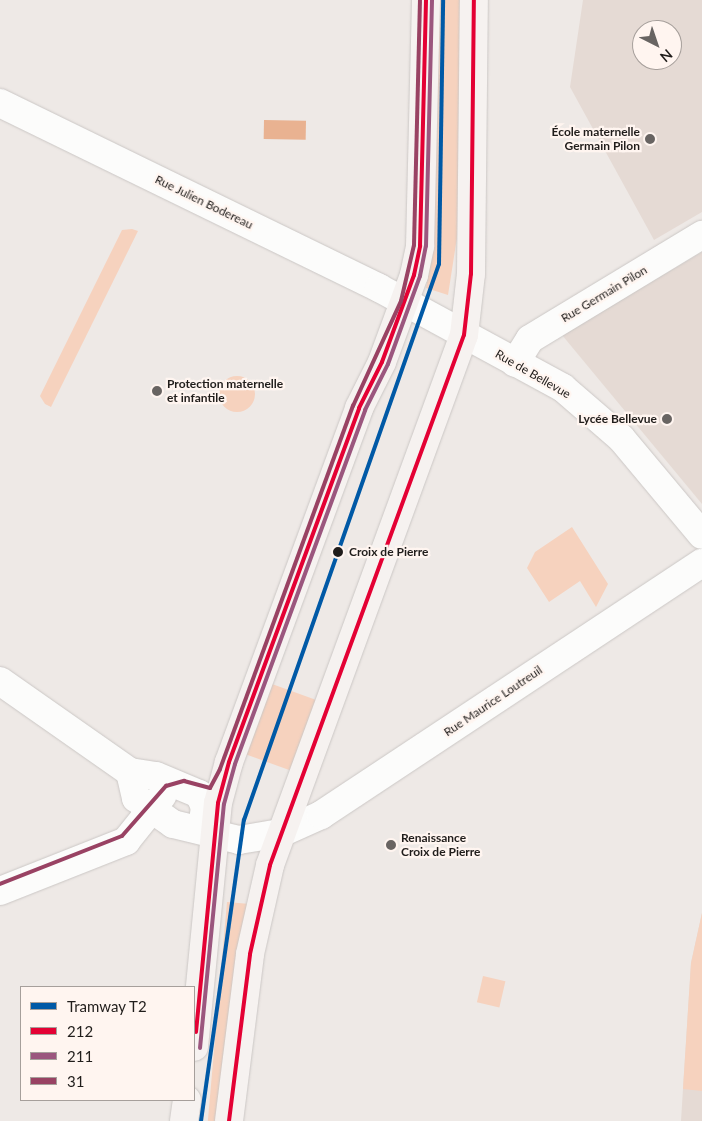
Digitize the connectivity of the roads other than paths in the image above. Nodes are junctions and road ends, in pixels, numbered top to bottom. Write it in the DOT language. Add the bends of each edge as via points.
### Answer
graph roads {
  1 [pos="426,0"];
  2 [pos="474,0"];
  3 [pos="0,103"];
  4 [pos="702,235"];
  5 [pos="407,303"];
  6 [pos="464,335"];
  7 [pos="516,363"];
  8 [pos="702,535"];
  9 [pos="702,563"];
  10 [pos="0,680"];
  11 [pos="130,772"];
  12 [pos="226,772"];
  13 [pos="191,790"];
  14 [pos="152,810"];
  15 [pos="282,833"];
  16 [pos="215,838"];
  17 [pos="0,891"];
  18 [pos="195,1036"];
  19 [pos="187,1101"];
  20 [pos="184,1121"];
  21 [pos="229,1121"];
  1 -- 5 [label="main road" via="420,246"];
  2 -- 6 [label="main road" via="471,274"];
  3 -- 5 [label="street, Rue Julien Bodereau"];
  4 -- 7 [label="street, Rue Germain Pilon" via="530,339"];
  5 -- 6 [label="street, Rue de Bellevue"];
  5 -- 12 [label="main road" via="359,408"];
  6 -- 7 [label="street, Rue de Bellevue"];
  6 -- 15 [label="main road"];
  7 -- 8 [label="street, Rue de Bellevue" via="563,388 597,416"];
  9 -- 15 [label="street, Rue Maurice Loutreuil" via="321,815"];
  10 -- 11 [label="street"];
  11 -- 13 [label="street"];
  11 -- 14 [label="street, Rue Maurice Loutreuil" via="136,798"];
  12 -- 13 [label="street" via="213,795"];
  12 -- 16 [label="main road"];
  13 -- 14 [label="street" via="161,796"];
  13 -- 16 [label="street" via="205,807 203,821"];
  14 -- 16 [label="street, Rue Maurice Loutreuil" via="173,824"];
  14 -- 17 [label="street" via="126,841"];
  15 -- 16 [label="street, Rue Maurice Loutreuil" via="239,840"];
  15 -- 21 [label="main road" via="250,954"];
  16 -- 18 [label="main road"];
  19 -- 20 [label="main road"];
}
